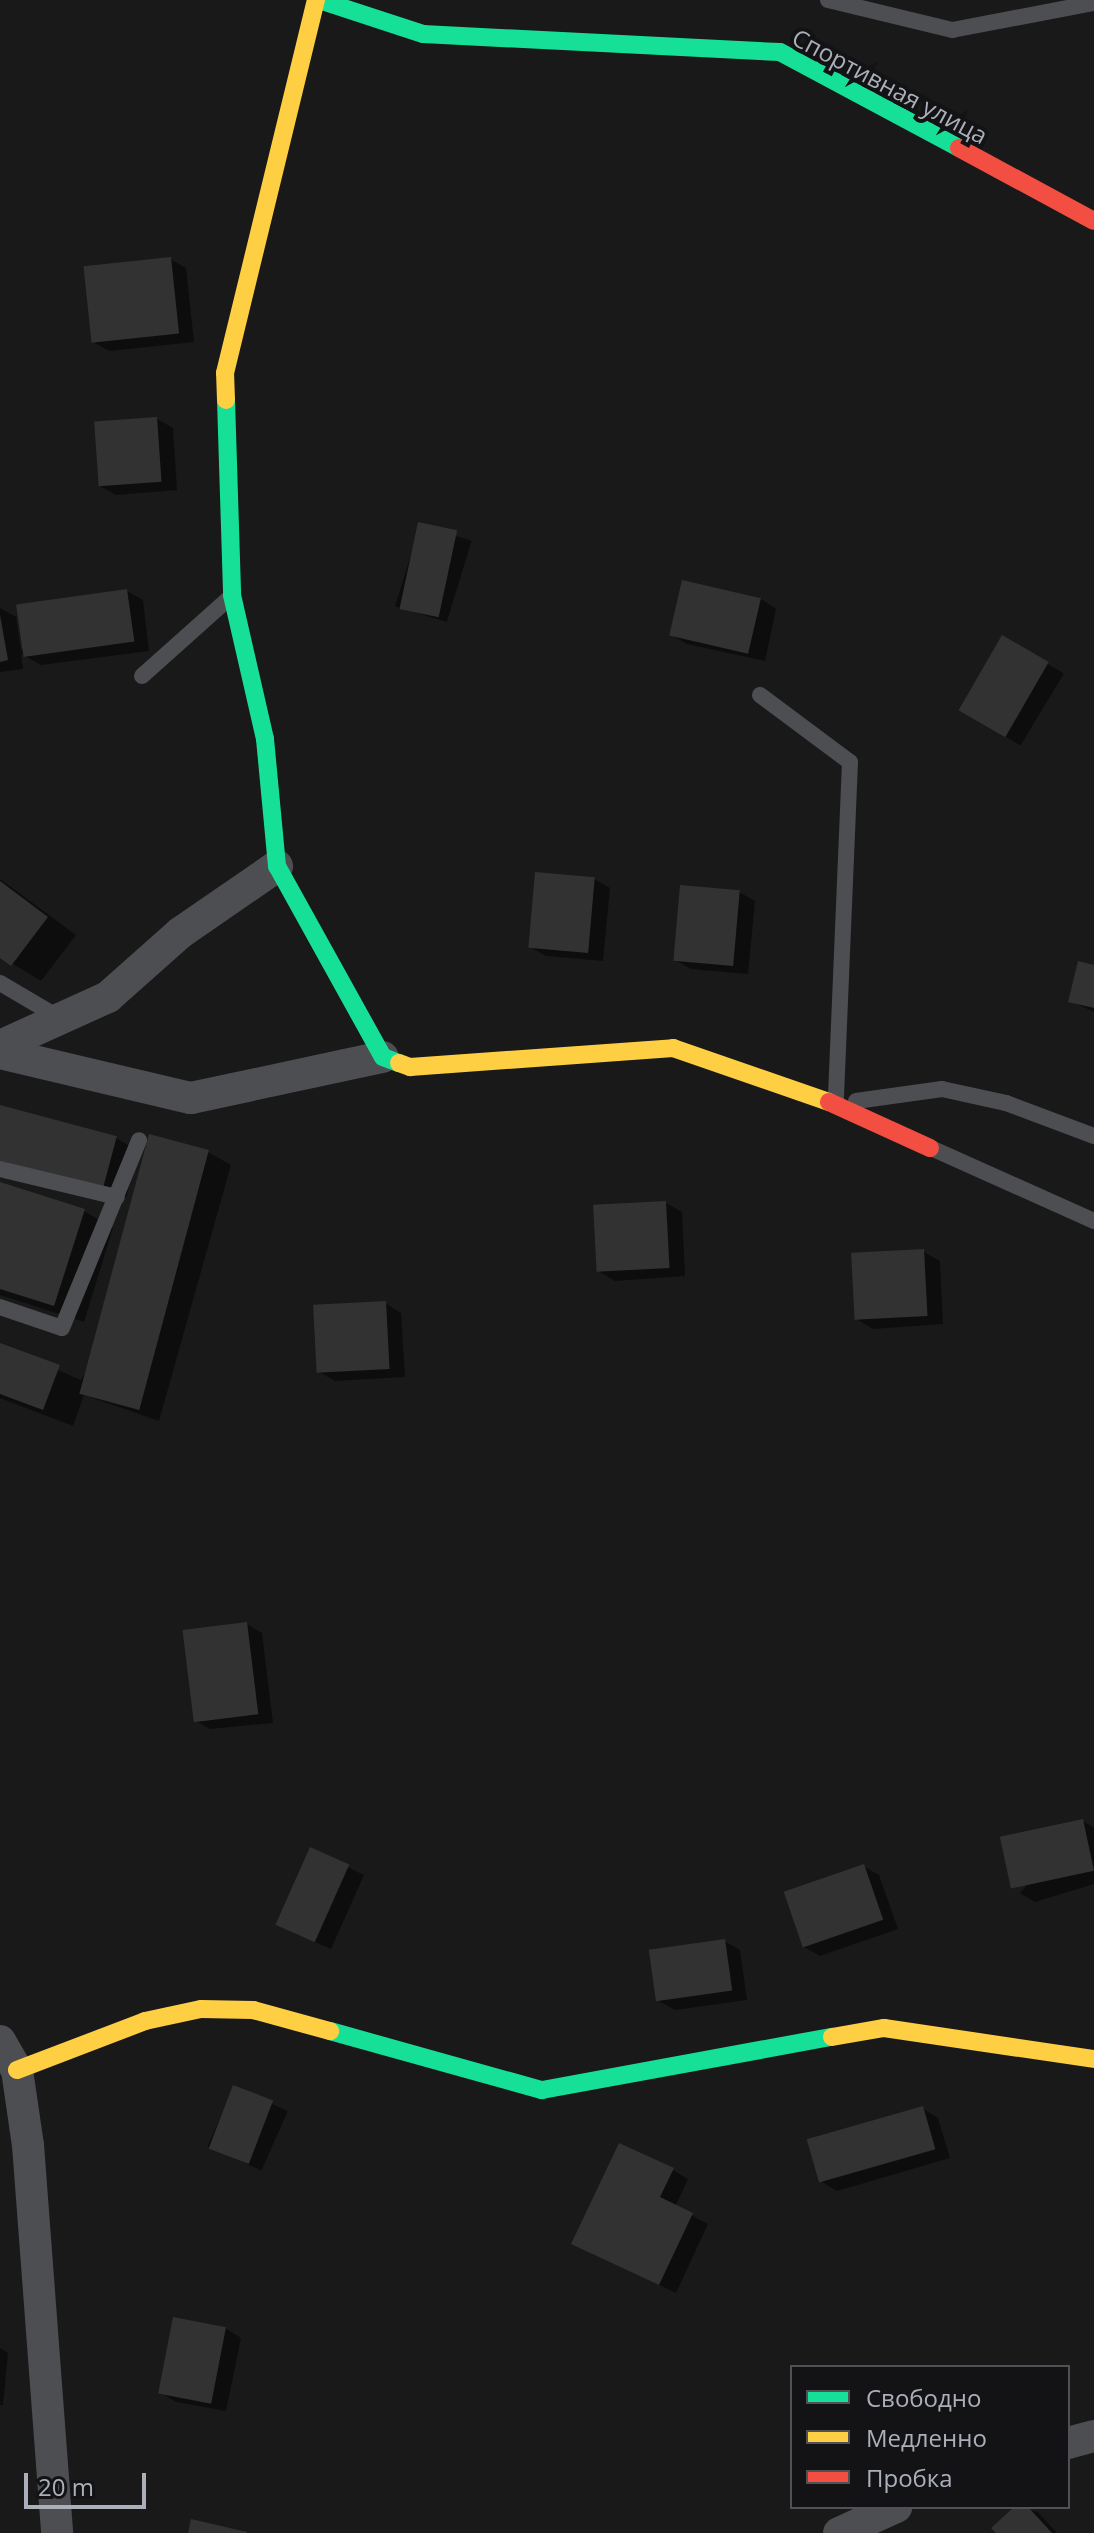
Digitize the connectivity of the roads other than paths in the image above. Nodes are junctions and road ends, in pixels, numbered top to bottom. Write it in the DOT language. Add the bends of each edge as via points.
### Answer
graph roads {
  1 [pos="318,0"];
  2 [pos="828,0"];
  3 [pos="1094,3"];
  4 [pos="1094,221"];
  5 [pos="232,595"];
  6 [pos="142,676"];
  7 [pos="760,695"];
  8 [pos="277,866"];
  9 [pos="0,983"];
  10 [pos="58,1017"];
  11 [pos="0,1046"];
  12 [pos="0,1053"];
  13 [pos="383,1057"];
  14 [pos="836,1104"];
  15 [pos="1094,1136"];
  16 [pos="139,1140"];
  17 [pos="930,1148"];
  18 [pos="0,1169"];
  19 [pos="117,1197"];
  20 [pos="1094,1221"];
  21 [pos="0,1307"];
  22 [pos="0,2041"];
  23 [pos="1094,2059"];
  24 [pos="17,2070"];
  25 [pos="1094,2436"];
  26 [pos="1070,2442"];
  27 [pos="892,2509"];
  28 [pos="57,2533"];
  29 [pos="839,2533"];
  1 -- 4 [label="street, Спортивная улица" via="423,34 780,52"];
  1 -- 5 [label="street" via="225,373"];
  2 -- 3 [label="lane" via="952,30"];
  5 -- 6 [label="lane"];
  5 -- 8 [label="street" via="265,739"];
  7 -- 14 [label="lane" via="850,762"];
  8 -- 10 [label="street" via="180,933 108,997"];
  8 -- 13 [label="street"];
  9 -- 10 [label="lane"];
  10 -- 11 [label="street"];
  12 -- 13 [label="street" via="191,1098"];
  13 -- 14 [label="street" via="410,1067 673,1048"];
  14 -- 15 [label="lane" via="942,1089 1006,1103"];
  14 -- 17 [label="street"];
  16 -- 19 [label="lane"];
  17 -- 20 [label="lane"];
  18 -- 19 [label="lane"];
  19 -- 21 [label="lane" via="62,1328"];
  22 -- 24 [label="street"];
  23 -- 24 [label="street" via="884,2028 542,2090 253,2010 201,2009 145,2021"];
  24 -- 28 [label="street" via="28,2145"];
  25 -- 26 [label="street"];
  27 -- 29 [label="street"];
}
